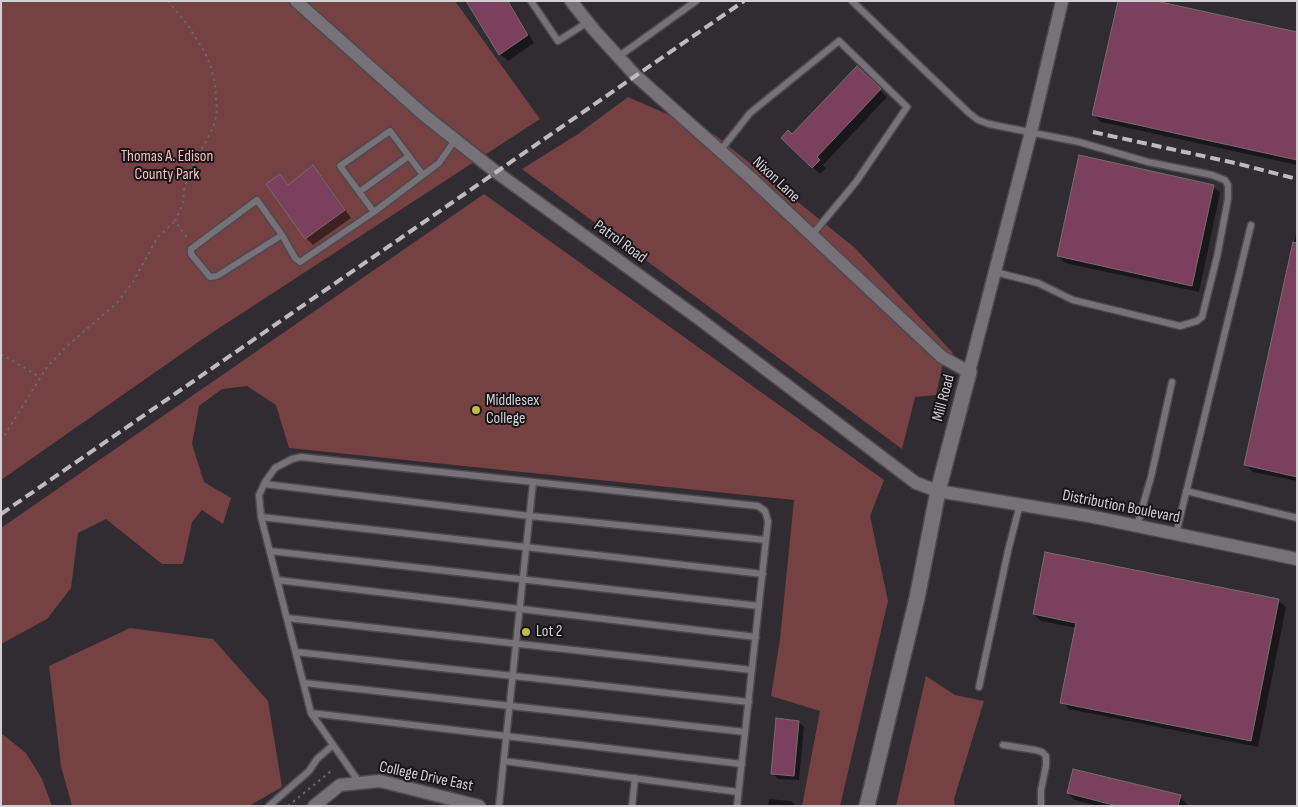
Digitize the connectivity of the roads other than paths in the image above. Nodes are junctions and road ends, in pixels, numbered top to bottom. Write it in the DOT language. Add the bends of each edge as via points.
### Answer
graph roads {
  1 [pos="296,1"];
  2 [pos="531,1"];
  3 [pos="571,1"];
  4 [pos="696,1"];
  5 [pos="852,1"];
  6 [pos="1062,1"];
  7 [pos="588,22"];
  8 [pos="618,56"];
  9 [pos="1031,132"];
  10 [pos="455,140"];
  11 [pos="720,151"];
  12 [pos="409,156"];
  13 [pos="423,175"];
  14 [pos="359,192"];
  15 [pos="374,212"];
  16 [pos="1251,225"];
  17 [pos="282,235"];
  18 [pos="812,235"];
  19 [pos="995,272"];
  20 [pos="969,372"];
  21 [pos="1172,382"];
  22 [pos="533,482"];
  23 [pos="264,484"];
  24 [pos="938,491"];
  25 [pos="1186,491"];
  26 [pos="1020,504"];
  27 [pos="530,516"];
  28 [pos="261,517"];
  29 [pos="1297,518"];
  30 [pos="1137,526"];
  31 [pos="1176,534"];
  32 [pos="766,540"];
  33 [pos="527,548"];
  34 [pos="270,551"];
  35 [pos="1297,559"];
  36 [pos="762,574"];
  37 [pos="524,579"];
  38 [pos="277,580"];
  39 [pos="759,606"];
  40 [pos="521,610"];
  41 [pos="287,618"];
  42 [pos="756,637"];
  43 [pos="516,644"];
  44 [pos="296,652"];
  45 [pos="752,670"];
  46 [pos="513,676"];
  47 [pos="304,683"];
  48 [pos="980,687"];
  49 [pos="749,702"];
  50 [pos="510,707"];
  51 [pos="311,713"];
  52 [pos="746,732"];
  53 [pos="507,737"];
  54 [pos="333,745"];
  55 [pos="1004,745"];
  56 [pos="504,761"];
  57 [pos="742,764"];
  58 [pos="635,778"];
  59 [pos="359,782"];
  60 [pos="738,792"];
  61 [pos="268,806"];
  62 [pos="314,806"];
  63 [pos="479,806"];
  64 [pos="499,806"];
  65 [pos="632,806"];
  66 [pos="737,806"];
  67 [pos="867,806"];
  68 [pos="1041,806"];
  1 -- 10 [label="street, Patrol Road"];
  2 -- 7 [label="lane" via="558,41"];
  3 -- 7 [label="street, Nixon Lane"];
  4 -- 8 [label="lane"];
  5 -- 9 [label="lane" via="969,114 989,124"];
  6 -- 9 [label="street, Mill Road"];
  7 -- 8 [label="street, Nixon Lane"];
  8 -- 11 [label="street, Nixon Lane"];
  9 -- 19 [label="street, Mill Road"];
  9 -- 19 [label="lane" via="1225,180 1228,199 1202,317 1180,326 1073,300 1038,283"];
  10 -- 13 [label="lane" via="439,163"];
  10 -- 24 [label="street, Patrol Road" via="916,483"];
  11 -- 18 [label="street, Nixon Lane"];
  11 -- 18 [label="lane" via="750,113 839,41 907,107 856,182"];
  12 -- 13 [label="lane"];
  12 -- 14 [label="lane"];
  12 -- 14 [label="lane" via="390,131 340,166"];
  13 -- 15 [label="lane"];
  14 -- 15 [label="lane"];
  15 -- 17 [label="lane" via="300,262"];
  16 -- 25 [label="lane"];
  17 -- 17 [label="lane" via="257,200 194,246 191,254 210,277 217,276"];
  18 -- 20 [label="street, Nixon Lane" via="942,357"];
  19 -- 20 [label="street, Mill Road"];
  20 -- 24 [label="street, Mill Road"];
  21 -- 30 [label="lane"];
  22 -- 23 [label="lane" via="301,457 275,468"];
  22 -- 27 [label="lane"];
  22 -- 32 [label="lane" via="758,506 765,511 768,521"];
  23 -- 27 [label="lane"];
  23 -- 28 [label="lane" via="259,495"];
  24 -- 26 [label="street, Distribution Boulevard"];
  24 -- 67 [label="street, Mill Road" via="917,598"];
  25 -- 29 [label="lane"];
  25 -- 31 [label="lane"];
  26 -- 30 [label="street, Distribution Boulevard"];
  26 -- 48 [label="lane"];
  27 -- 32 [label="lane"];
  27 -- 33 [label="lane"];
  28 -- 33 [label="lane"];
  28 -- 34 [label="lane"];
  30 -- 31 [label="street, Distribution Boulevard"];
  31 -- 35 [label="street, Distribution Boulevard"];
  32 -- 36 [label="lane"];
  33 -- 36 [label="lane"];
  33 -- 37 [label="lane"];
  34 -- 37 [label="lane"];
  34 -- 38 [label="lane"];
  36 -- 39 [label="lane"];
  37 -- 39 [label="lane"];
  37 -- 40 [label="lane"];
  38 -- 40 [label="lane"];
  38 -- 41 [label="lane"];
  39 -- 42 [label="lane"];
  40 -- 42 [label="lane"];
  40 -- 43 [label="lane"];
  41 -- 43 [label="lane"];
  41 -- 44 [label="lane"];
  42 -- 45 [label="lane"];
  43 -- 45 [label="lane"];
  43 -- 46 [label="lane"];
  44 -- 46 [label="lane"];
  44 -- 47 [label="lane"];
  45 -- 49 [label="lane"];
  46 -- 49 [label="lane"];
  46 -- 50 [label="lane"];
  47 -- 50 [label="lane"];
  47 -- 51 [label="lane"];
  49 -- 52 [label="lane"];
  50 -- 52 [label="lane"];
  50 -- 53 [label="lane"];
  51 -- 53 [label="lane"];
  51 -- 54 [label="lane"];
  52 -- 57 [label="lane"];
  53 -- 56 [label="lane"];
  53 -- 57 [label="lane"];
  54 -- 59 [label="lane"];
  54 -- 61 [label="lane" via="309,771"];
  55 -- 68 [label="lane" via="1035,750 1046,756"];
  56 -- 58 [label="lane"];
  56 -- 64 [label="lane"];
  57 -- 60 [label="lane"];
  58 -- 60 [label="lane"];
  58 -- 65 [label="lane"];
  59 -- 62 [label="street, College Drive East" via="340,785"];
  59 -- 63 [label="street, College Drive East" via="380,781"];
  60 -- 66 [label="lane"];
}
